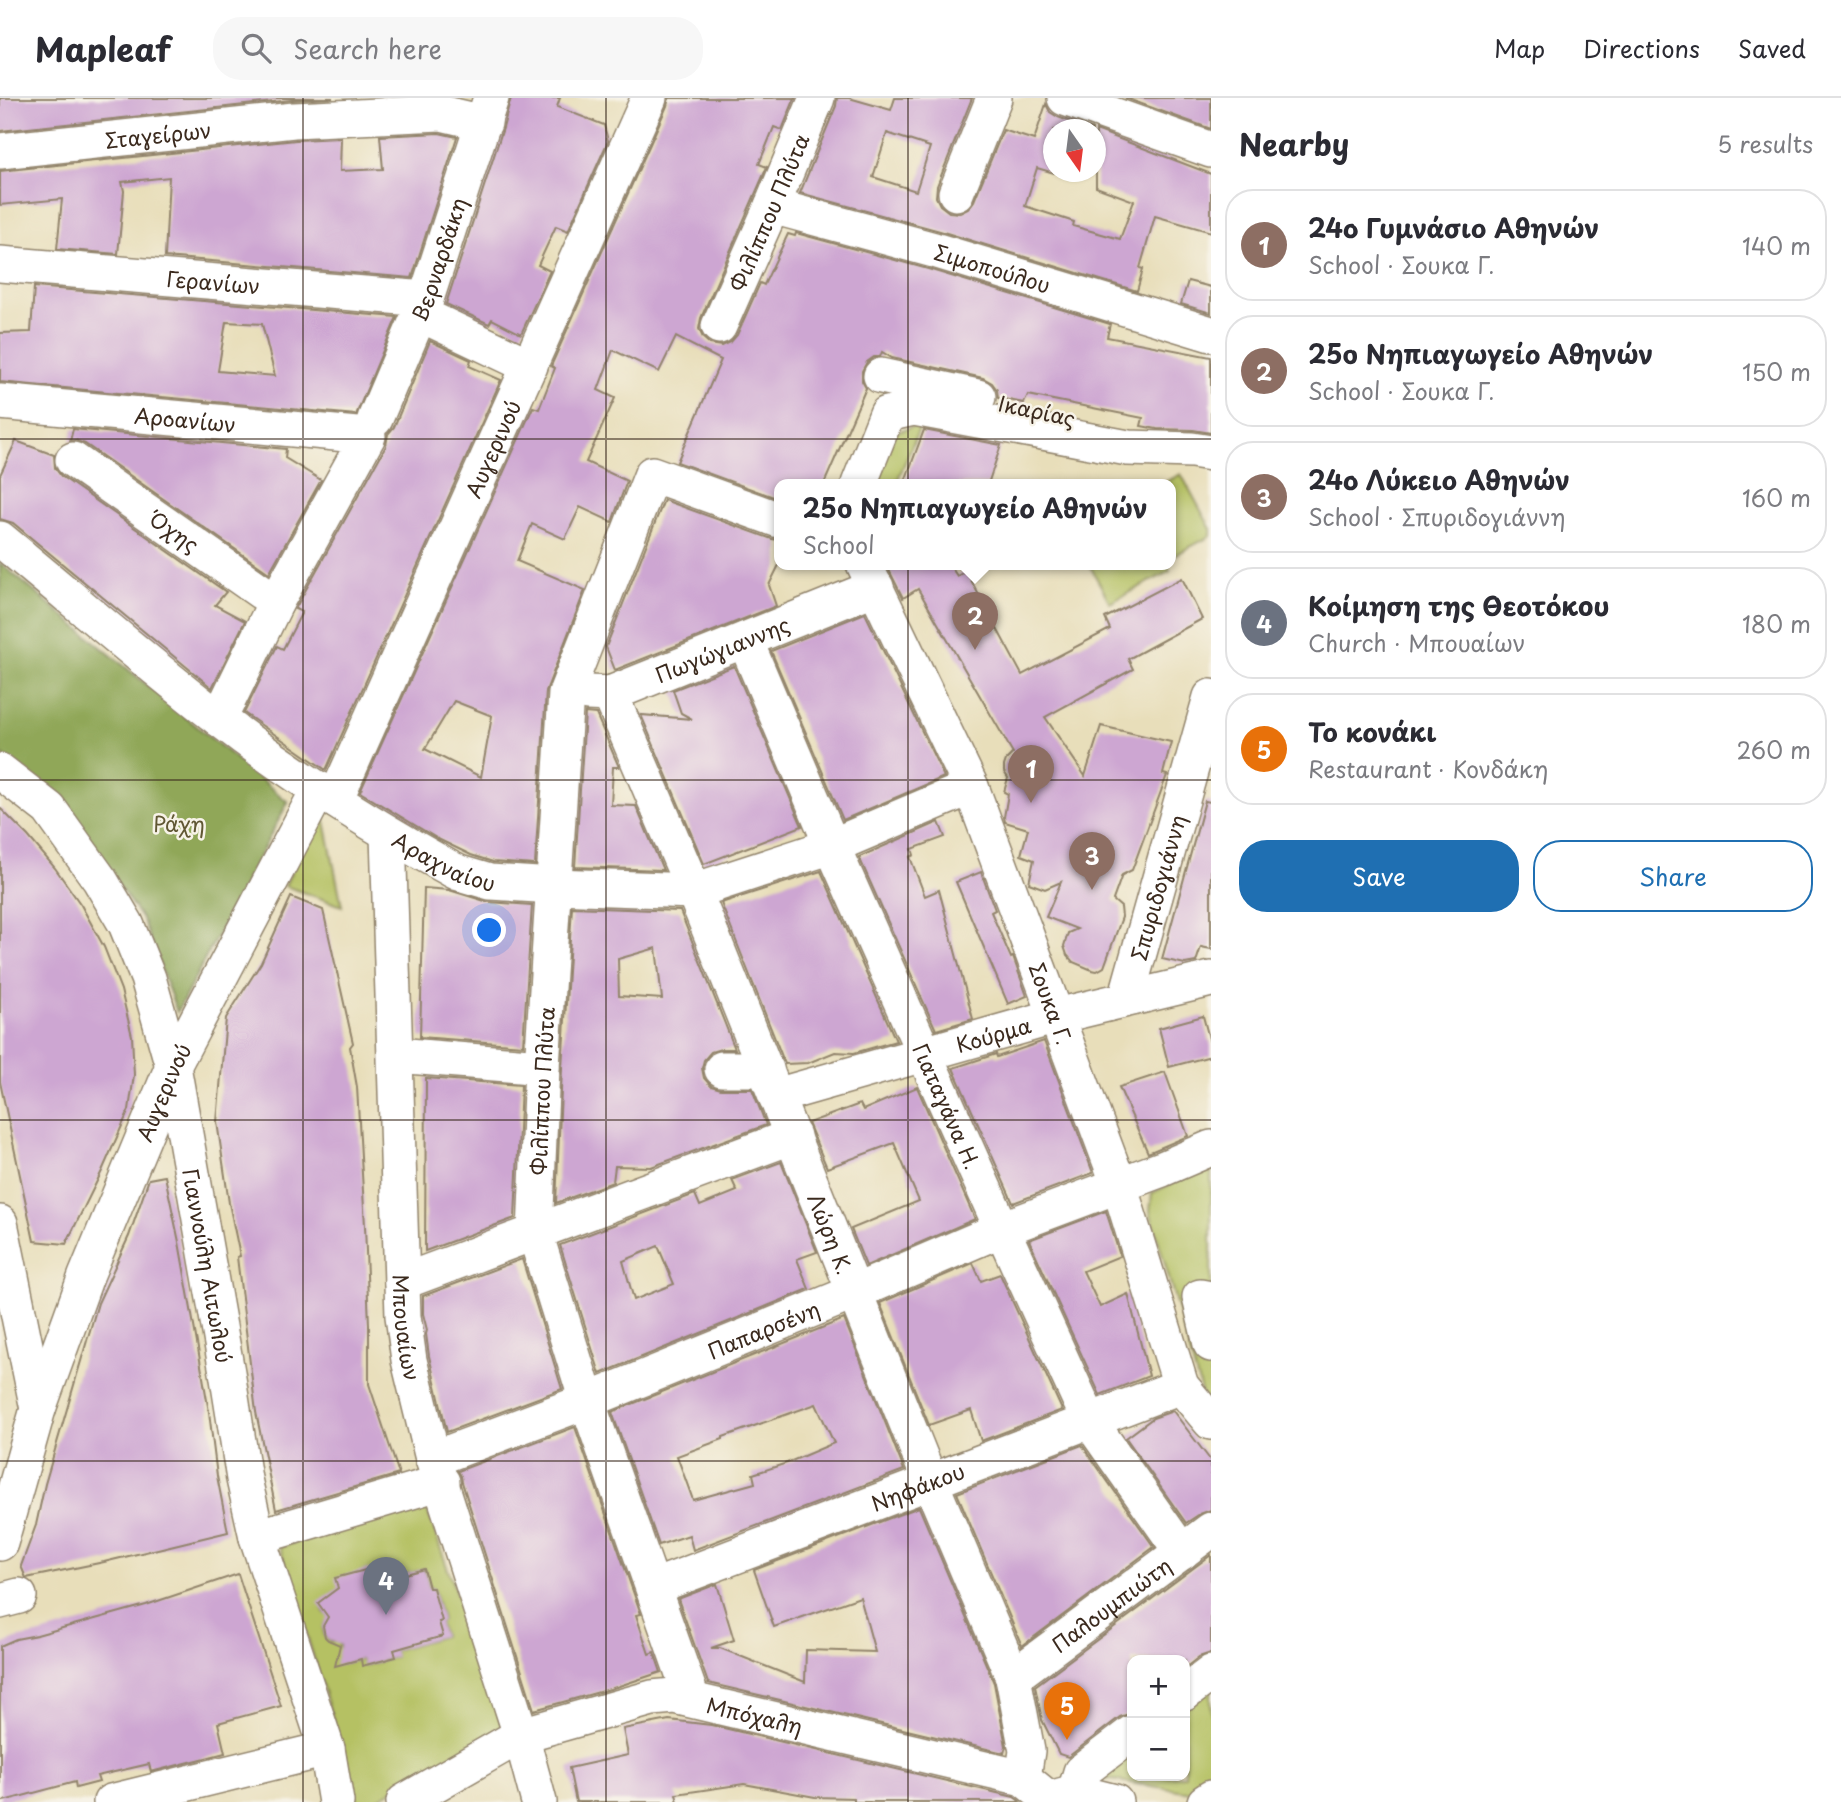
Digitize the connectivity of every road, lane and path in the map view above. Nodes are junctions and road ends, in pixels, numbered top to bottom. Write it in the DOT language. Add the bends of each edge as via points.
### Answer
graph roads {
  1 [pos="649,98"];
  2 [pos="817,98"];
  3 [pos="994,98"];
  4 [pos="1065,98"];
  5 [pos="488,111"];
  6 [pos="1211,150"];
  7 [pos="0,151"];
  8 [pos="956,193"];
  9 [pos="772,206"];
  10 [pos="0,264"];
  11 [pos="423,306"];
  12 [pos="719,326"];
  13 [pos="1211,334"];
  14 [pos="530,366"];
  15 [pos="881,376"];
  16 [pos="0,402"];
  17 [pos="372,427"];
  18 [pos="1202,452"];
  19 [pos="74,460"];
  20 [pos="861,479"];
  21 [pos="774,518"];
  22 [pos="0,540"];
  23 [pos="870,576"];
  24 [pos="276,602"];
  25 [pos="746,640"];
  26 [pos="566,693"];
  27 [pos="610,694"];
  28 [pos="1211,697"];
  29 [pos="219,719"];
  30 [pos="0,771"];
  31 [pos="971,787"];
  32 [pos="327,794"];
  33 [pos="388,834"];
  34 [pos="832,846"];
  35 [pos="554,887"];
  36 [pos="694,891"];
  37 [pos="1211,979"];
  38 [pos="1126,999"];
  39 [pos="1056,1016"];
  40 [pos="923,1053"];
  41 [pos="396,1055"];
  42 [pos="173,1066"];
  43 [pos="542,1067"];
  44 [pos="722,1069"];
  45 [pos="771,1082"];
  46 [pos="793,1136"];
  47 [pos="1211,1148"];
  48 [pos="1119,1185"];
  49 [pos="0,1223"];
  50 [pos="1002,1229"];
  51 [pos="535,1233"];
  52 [pos="402,1282"];
  53 [pos="855,1292"];
  54 [pos="1211,1299"];
  55 [pos="1211,1344"];
  56 [pos="1181,1386"];
  57 [pos="587,1401"];
  58 [pos="38,1409"];
  59 [pos="1089,1420"];
  60 [pos="1211,1422"];
  61 [pos="437,1471"];
  62 [pos="930,1481"];
  63 [pos="1211,1530"];
  64 [pos="257,1538"];
  65 [pos="0,1543"];
  66 [pos="1182,1552"];
  67 [pos="654,1587"];
  68 [pos="1211,1673"];
  69 [pos="1013,1678"];
  70 [pos="1190,1689"];
  71 [pos="692,1699"];
  72 [pos="522,1735"];
  73 [pos="1127,1737"];
  74 [pos="327,1749"];
  75 [pos="1023,1778"];
  76 [pos="1058,1798"];
  77 [pos="1211,1798"];
  78 [pos="538,1800"];
  79 [pos="111,1802"];
  80 [pos="336,1802"];
  81 [pos="404,1802"];
  82 [pos="1115,1802"];
  83 [pos="1205,1802"];
  1 -- 14 [label="street, Αυγερινού"];
  2 -- 9 [label="street, Φιλίππου Πλύτα"];
  3 -- 8 [label="street"];
  4 -- 6 [label="street"];
  5 -- 7 [label="street, Σταγείρων" via="294,120"];
  5 -- 11 [label="street, Βερναρδάκη"];
  9 -- 12 [label="street, Φιλίππου Πλύτα"];
  9 -- 13 [label="street, Σιμοπούλου"];
  10 -- 11 [label="street, Γερανίων"];
  11 -- 14 [label="street, Γερανίων"];
  11 -- 17 [label="street, Βερναρδάκη"];
  14 -- 32 [label="street, Αυγερινού"];
  15 -- 18 [label="street, Ικαρίας" via="1136,432"];
  16 -- 17 [label="street, Αροανίων"];
  17 -- 24 [label="street, Βερναρδάκη"];
  18 -- 20 [label="street, Ικαρίας" via="1128,448 914,408 887,414"];
  19 -- 24 [label="street, Όχης"];
  21 -- 26 [label="street, Φιλίππου Πλύτα" via="652,474"];
  22 -- 29 [label="street, Αραχναίου"];
  23 -- 25 [label="street, Πωγώγιαννης"];
  23 -- 31 [label="street, Σουκα Γ."];
  24 -- 29 [label="street, Βερναρδάκη"];
  25 -- 27 [label="street, Πωγώγιαννης"];
  25 -- 34 [label="street, Γιαταγάνα Η."];
  26 -- 27 [label="street, Πωγώγιαννης"];
  26 -- 35 [label="street, Φιλίππου Πλύτα"];
  27 -- 36 [label="street, Λώρη Κ."];
  28 -- 38 [label="street, Σπυριδογιάννη"];
  29 -- 32 [label="street, Αραχναίου"];
  30 -- 42 [label="street, Γιαννούλη Αιτωλού" via="49,809 120,913 148,978"];
  31 -- 34 [label="street, Αραχναίου"];
  31 -- 39 [label="street, Σουκα Γ."];
  32 -- 33 [label="street, Αραχναίου"];
  32 -- 42 [label="street, Αυγερινού"];
  33 -- 35 [label="street, Αραχναίου" via="459,873 490,882"];
  33 -- 41 [label="street, Μπουαίων"];
  34 -- 36 [label="street, Αραχναίου"];
  34 -- 40 [label="street, Γιαταγάνα Η."];
  35 -- 36 [label="street, Αραχναίου"];
  35 -- 43 [label="street, Φιλίππου Πλύτα"];
  36 -- 45 [label="street, Λώρη Κ."];
  37 -- 38 [label="street, Κούρμα"];
  38 -- 39 [label="street, Κούρμα"];
  39 -- 40 [label="street, Κούρμα"];
  39 -- 48 [label="street, Σουκα Γ."];
  40 -- 45 [label="street, Κούρμα"];
  40 -- 50 [label="street, Γιαταγάνα Η."];
  41 -- 43 [label="street"];
  41 -- 52 [label="street, Μπουαίων"];
  42 -- 58 [label="street, Αυγερινού" via="86,1276"];
  42 -- 64 [label="street, Γιαννούλη Αιτωλού"];
  43 -- 51 [label="street, Φιλίππου Πλύτα"];
  44 -- 45 [label="street, Κούρμα"];
  45 -- 46 [label="street, Λώρη Κ."];
  46 -- 51 [label="street"];
  46 -- 53 [label="street, Λώρη Κ."];
  47 -- 48 [label="street, Παπαρσένη"];
  48 -- 50 [label="street, Παπαρσένη"];
  48 -- 56 [label="street, Σουκα Γ."];
  49 -- 58 [label="street"];
  50 -- 53 [label="street, Παπαρσένη"];
  50 -- 59 [label="street, Γιαταγάνα Η."];
  51 -- 52 [label="street"];
  51 -- 57 [label="street, Φιλίππου Πλύτα"];
  52 -- 61 [label="street, Μπουαίων" via="409,1360"];
  53 -- 57 [label="street, Παπαρσένη"];
  53 -- 62 [label="street, Λώρη Κ."];
  54 -- 55 [label="street" via="1200,1297"];
  56 -- 59 [label="street, Νηφάκου"];
  56 -- 60 [label="street, Σουκα Γ."];
  57 -- 61 [label="street, Παπαρσένη"];
  57 -- 67 [label="street, Φιλίππου Πλύτα"];
  58 -- 65 [label="street, Αυγερινού"];
  59 -- 62 [label="street, Νηφάκου"];
  59 -- 66 [label="street, Γιαταγάνα Η."];
  61 -- 64 [label="street, Παπαρσένη"];
  61 -- 72 [label="street, Μπουαίων"];
  62 -- 67 [label="street, Νηφάκου"];
  62 -- 69 [label="street, Λώρη Κ."];
  63 -- 66 [label="street, Παλουμπιώτη"];
  64 -- 74 [label="street, Γιαννούλη Αιτωλού"];
  66 -- 69 [label="street, Παλουμπιώτη"];
  67 -- 71 [label="street, Φιλίππου Πλύτα"];
  68 -- 70 [label="street"];
  69 -- 75 [label="street, Λώρη Κ." via="1027,1751"];
  71 -- 72 [label="street, Μπόχαλη" via="652,1698"];
  71 -- 75 [label="street, Μπόχαλη"];
  72 -- 78 [label="street, Μπουαίων"];
  72 -- 81 [label="street, Μπόχαλη"];
  73 -- 76 [label="street" via="1081,1772"];
  74 -- 79 [label="street"];
  74 -- 80 [label="street, Γιαννούλη Αιτωλού"];
  75 -- 76 [label="street, Μπόχαλη"];
  76 -- 82 [label="street, Μπόχαλη"];
  77 -- 83 [label="street"];
}
